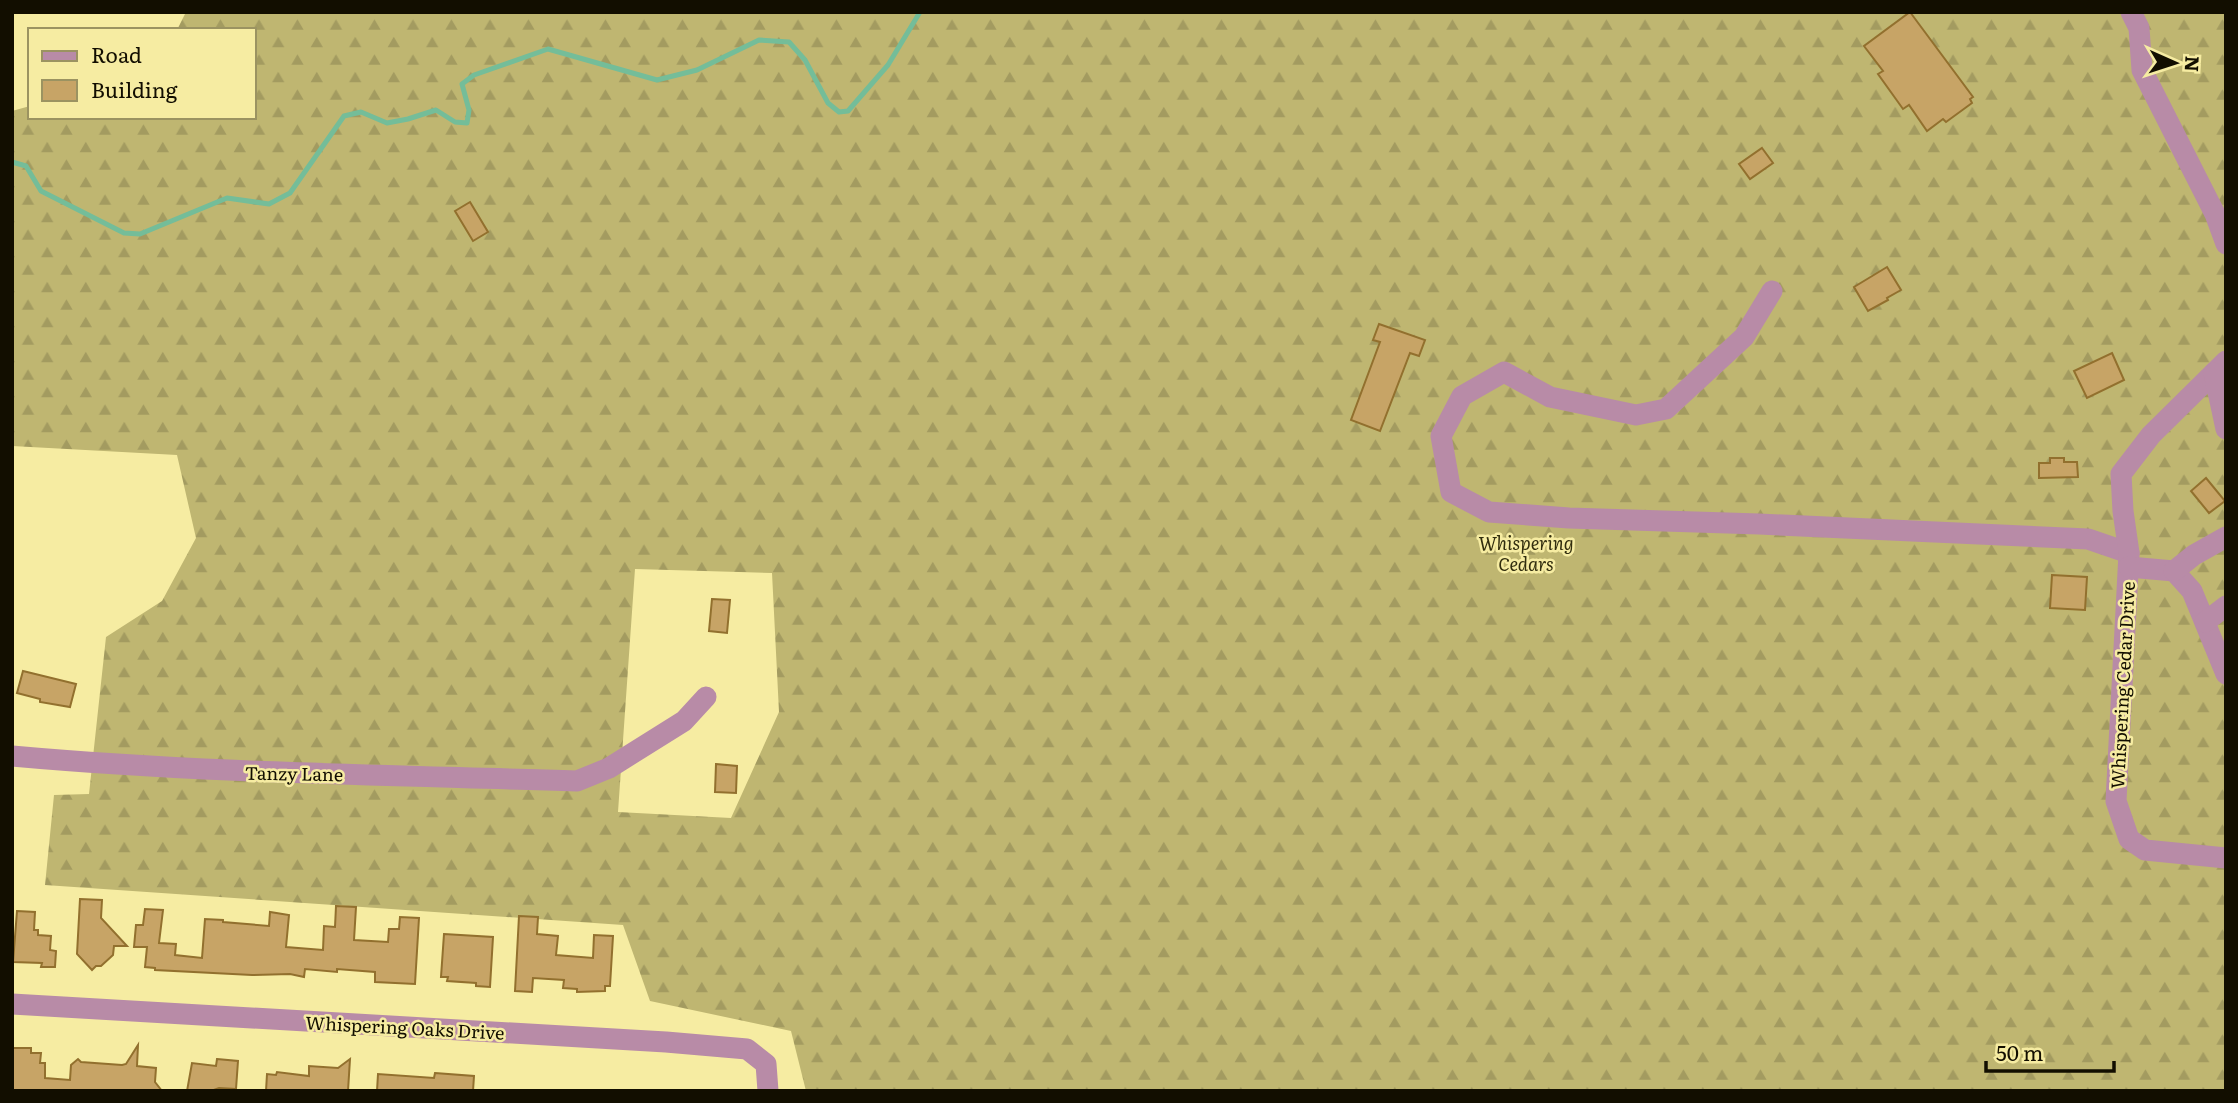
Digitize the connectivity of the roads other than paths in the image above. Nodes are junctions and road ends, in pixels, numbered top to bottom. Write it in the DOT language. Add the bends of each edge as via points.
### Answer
graph roads {
  1 [pos="2131,12"];
  2 [pos="2226,244"];
  3 [pos="1772,291"];
  4 [pos="2220,367"];
  5 [pos="2226,429"];
  6 [pos="2226,537"];
  7 [pos="2129,560"];
  8 [pos="2174,571"];
  9 [pos="2226,606"];
  10 [pos="2206,622"];
  11 [pos="2226,674"];
  12 [pos="706,697"];
  13 [pos="12,756"];
  14 [pos="2226,858"];
  15 [pos="12,1004"];
  16 [pos="768,1091"];
  1 -- 2 [label="street" via="2139,28 2142,70"];
  3 -- 7 [label="street" via="1744,337 1666,409 1636,415 1550,397 1504,372 1462,396 1441,436 1451,492 1489,512 2088,540"];
  4 -- 5 [label="street"];
  4 -- 7 [label="street, Whispering Cedar Drive" via="2151,435 2121,474"];
  6 -- 8 [label="street"];
  7 -- 8 [label="street"];
  7 -- 14 [label="street, Whispering Cedar Drive" via="2116,801 2121,822 2129,839 2145,850"];
  8 -- 10 [label="street" via="2192,591"];
  9 -- 10 [label="street"];
  10 -- 11 [label="street"];
  12 -- 13 [label="street, Tanzy Lane" via="684,721 609,768 576,781 286,774"];
  15 -- 16 [label="street, Whispering Oaks Drive" via="747,1049 766,1064"];
}
